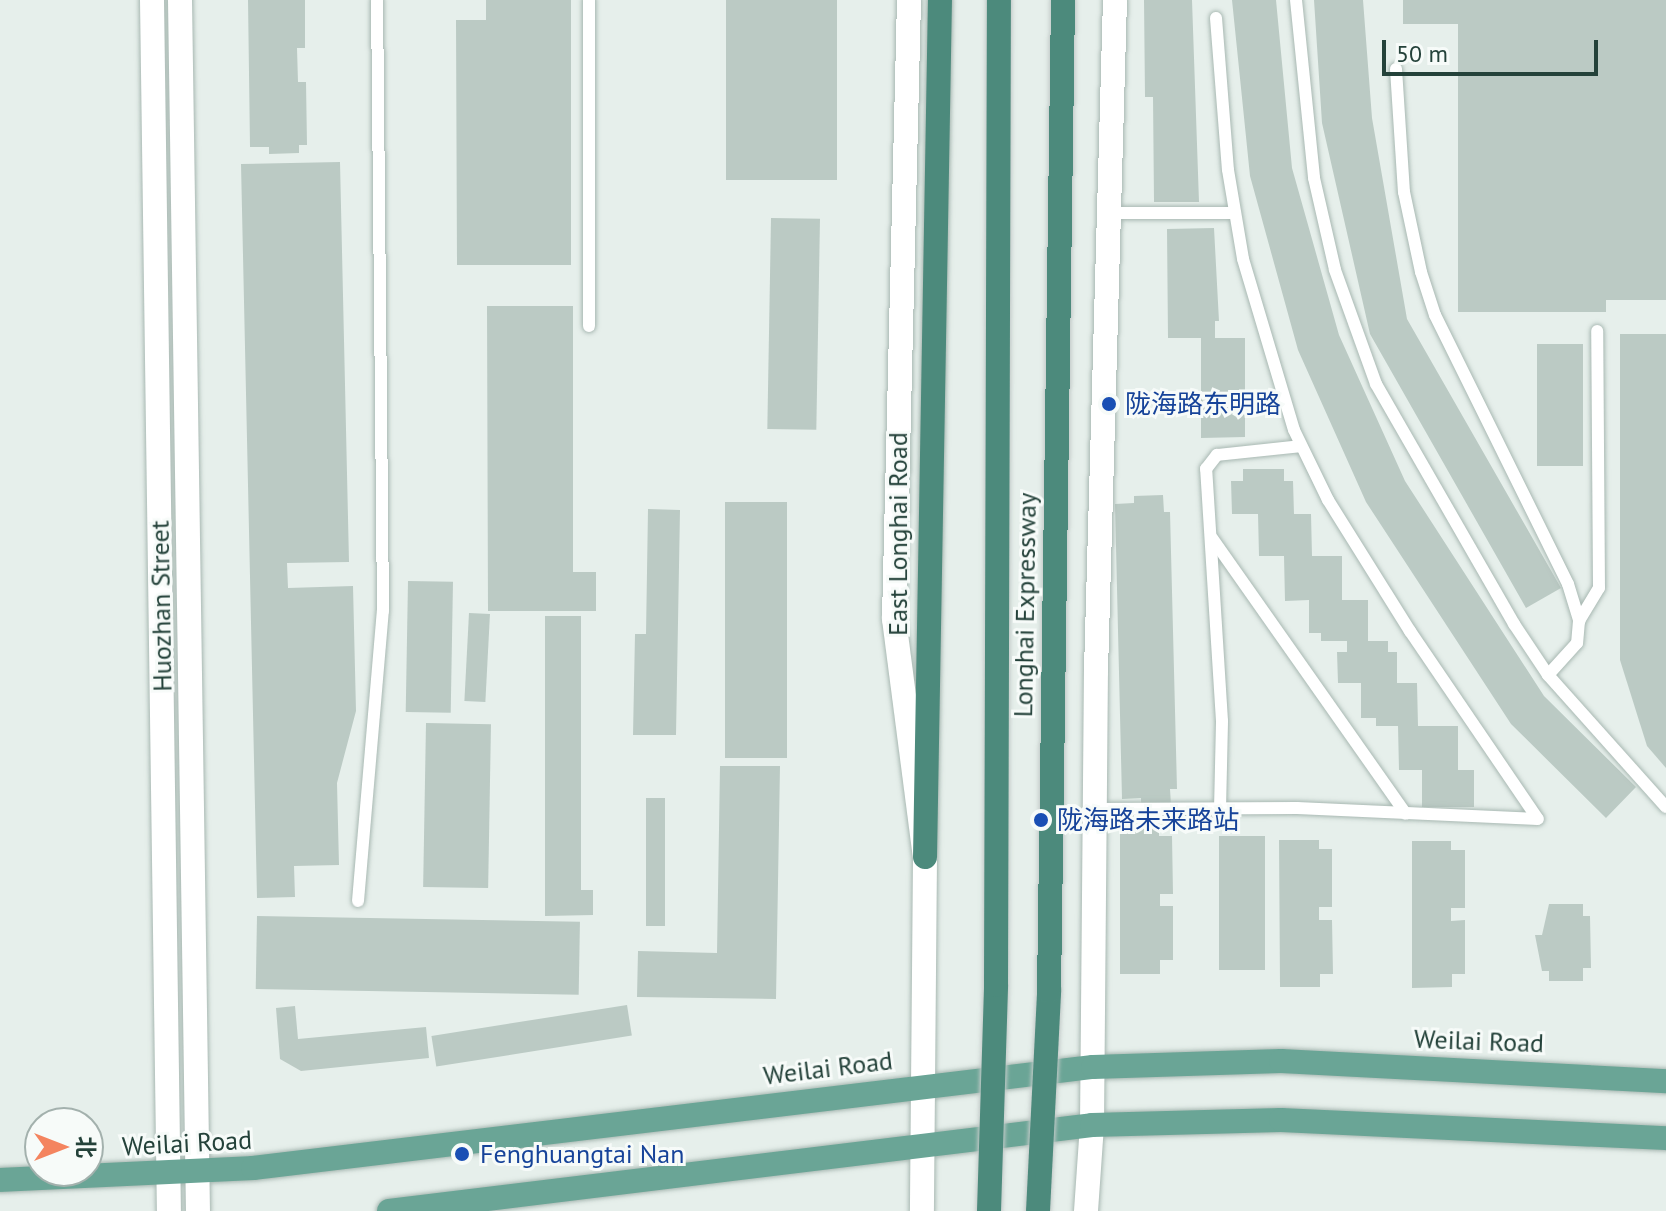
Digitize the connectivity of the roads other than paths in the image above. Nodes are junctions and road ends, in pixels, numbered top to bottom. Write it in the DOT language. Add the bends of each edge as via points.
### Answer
graph roads {
  1 [pos="152,0"];
  2 [pos="180,0"];
  3 [pos="377,0"];
  4 [pos="589,0"];
  5 [pos="909,0"];
  6 [pos="940,0"];
  7 [pos="999,0"];
  8 [pos="1063,0"];
  9 [pos="1115,0"];
  10 [pos="1296,0"];
  11 [pos="1216,18"];
  12 [pos="1396,69"];
  13 [pos="1109,213"];
  14 [pos="1235,213"];
  15 [pos="589,326"];
  16 [pos="1597,331"];
  17 [pos="1301,446"];
  18 [pos="1210,536"];
  19 [pos="1579,621"];
  20 [pos="1548,675"];
  21 [pos="1666,807"];
  22 [pos="1095,809"];
  23 [pos="1220,810"];
  24 [pos="1406,814"];
  25 [pos="925,857"];
  26 [pos="358,901"];
  27 [pos="1093,1067"];
  28 [pos="1666,1081"];
  29 [pos="921,1085"];
  30 [pos="1092,1125"];
  31 [pos="1666,1138"];
  32 [pos="922,1145"];
  33 [pos="197,1172"];
  34 [pos="169,1174"];
  35 [pos="0,1180"];
  36 [pos="169,1211"];
  37 [pos="198,1211"];
  38 [pos="389,1211"];
  39 [pos="922,1211"];
  40 [pos="989,1211"];
  41 [pos="1038,1211"];
  42 [pos="1086,1211"];
  1 -- 34 [label="street, Huozhan Street"];
  2 -- 33 [label="street, Huozhan Street"];
  3 -- 26 [label="lane" via="383,611"];
  4 -- 15 [label="lane"];
  5 -- 25 [label="street, East Longhai Road" via="894,619"];
  6 -- 25 [label="highway"];
  7 -- 40 [label="highway, Longhai Expressway, bridge" via="996,985"];
  8 -- 41 [label="highway, Longhai Expressway, bridge" via="1049,991"];
  9 -- 13 [label="street"];
  10 -- 20 [label="lane" via="1314,178 1335,270 1376,384"];
  11 -- 14 [label="lane"];
  12 -- 19 [label="lane" via="1404,192 1435,315 1568,584"];
  13 -- 14 [label="lane"];
  13 -- 22 [label="street"];
  14 -- 17 [label="lane" via="1265,343"];
  16 -- 19 [label="lane" via="1599,588"];
  17 -- 18 [label="lane" via="1217,455 1206,469"];
  17 -- 24 [label="lane" via="1328,500 1410,631 1538,819"];
  18 -- 23 [label="lane" via="1222,721"];
  18 -- 24 [label="lane"];
  19 -- 20 [label="lane" via="1577,643"];
  20 -- 21 [label="lane"];
  22 -- 23 [label="lane"];
  22 -- 27 [label="street"];
  23 -- 24 [label="lane"];
  25 -- 29 [label="street, East Longhai Road"];
  27 -- 28 [label="main road, Weilai Road" via="1281,1061"];
  27 -- 29 [label="main road, Weilai Road"];
  27 -- 30 [label="street"];
  29 -- 32 [label="street, East Longhai Road"];
  29 -- 33 [label="main road, Weilai Road"];
  30 -- 31 [label="main road" via="1281,1120"];
  30 -- 32 [label="main road"];
  30 -- 42 [label="street"];
  32 -- 38 [label="main road"];
  32 -- 39 [label="street, East Longhai Road"];
  33 -- 34 [label="main road, Weilai Road"];
  33 -- 37 [label="street, Huozhan Street"];
  34 -- 35 [label="main road, Weilai Road"];
  34 -- 36 [label="street, Huozhan Street"];
}
